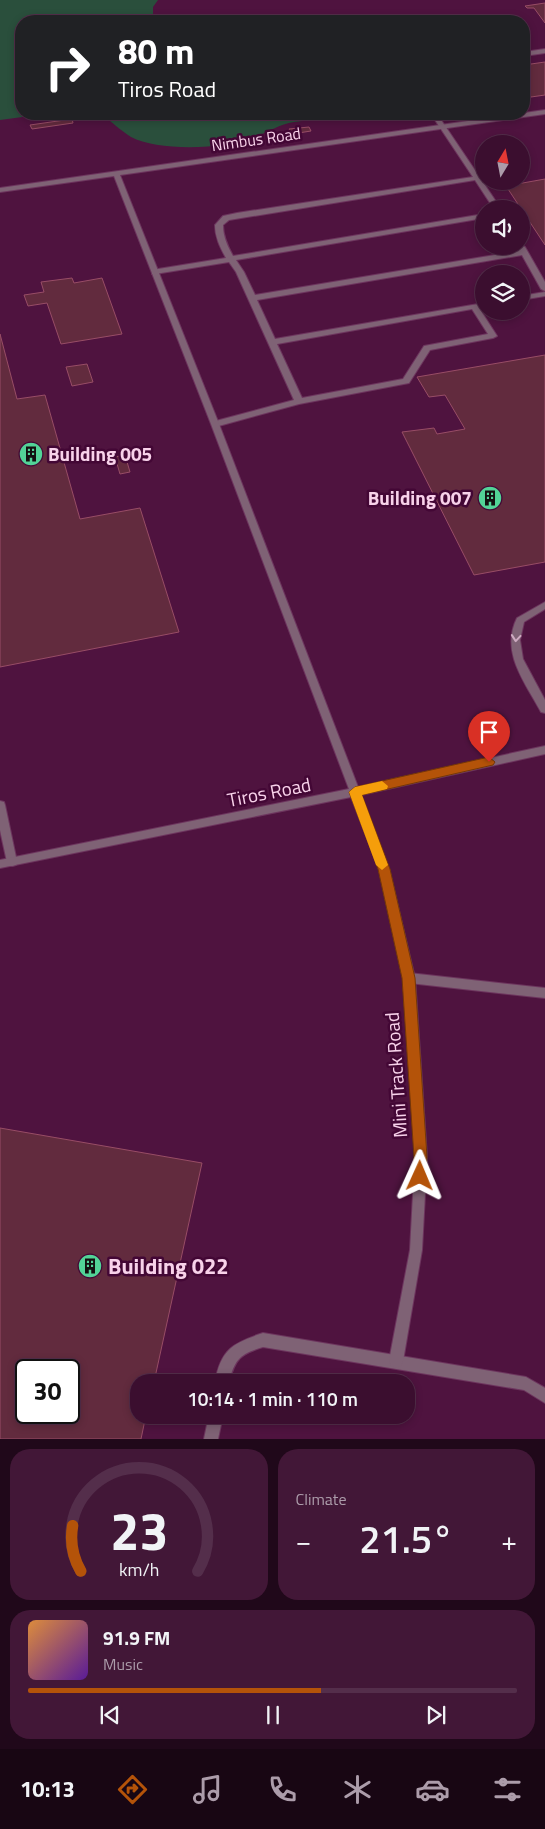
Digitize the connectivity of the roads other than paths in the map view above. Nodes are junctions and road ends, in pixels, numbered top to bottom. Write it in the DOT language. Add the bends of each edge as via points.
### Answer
graph roads {
  1 [pos="545,51"];
  2 [pos="530,53"];
  3 [pos="545,112"];
  4 [pos="530,114"];
  5 [pos="438,120"];
  6 [pos="486,120"];
  7 [pos="442,126"];
  8 [pos="116,173"];
  9 [pos="475,175"];
  10 [pos="475,178"];
  11 [pos="0,190"];
  12 [pos="475,218"];
  13 [pos="489,255"];
  14 [pos="525,255"];
  15 [pos="231,259"];
  16 [pos="155,272"];
  17 [pos="545,289"];
  18 [pos="545,294"];
  19 [pos="530,296"];
  20 [pos="252,298"];
  21 [pos="474,307"];
  22 [pos="272,342"];
  23 [pos="299,400"];
  24 [pos="215,424"];
  25 [pos="545,605"];
  26 [pos="545,709"];
  27 [pos="545,750"];
  28 [pos="355,792"];
  29 [pos="0,805"];
  30 [pos="12,862"];
  31 [pos="0,864"];
  32 [pos="409,978"];
  33 [pos="545,993"];
  34 [pos="396,1361"];
  35 [pos="224,1374"];
  36 [pos="545,1396"];
  37 [pos="214,1424"];
  38 [pos="211,1439"];
  1 -- 2 [label="street"];
  3 -- 4 [label="street, Nimbus Road"];
  5 -- 7 [label="street"];
  6 -- 7 [label="street, Nimbus Road"];
  7 -- 8 [label="street, Nimbus Road"];
  7 -- 9 [label="street"];
  8 -- 11 [label="street, Nimbus Road"];
  8 -- 16 [label="street, Mini Track Road"];
  10 -- 15 [label="street" via="226,218 219,224 218,231"];
  12 -- 15 [label="street"];
  13 -- 20 [label="street"];
  14 -- 17 [label="street"];
  15 -- 16 [label="street"];
  15 -- 20 [label="street"];
  16 -- 24 [label="street, Mini Track Road"];
  18 -- 19 [label="street"];
  20 -- 22 [label="street"];
  21 -- 22 [label="street"];
  21 -- 23 [label="street" via="493,336 427,348 406,381"];
  22 -- 23 [label="street"];
  23 -- 24 [label="street"];
  24 -- 28 [label="street, Mini Track Road"];
  25 -- 26 [label="street, one-way" via="520,620 514,640 518,659"];
  27 -- 28 [label="street, Tiros Road"];
  28 -- 30 [label="street, Tiros Road"];
  28 -- 32 [label="street, Mini Track Road" via="384,869"];
  29 -- 30 [label="street"];
  30 -- 31 [label="street, Tiros Road"];
  32 -- 33 [label="street"];
  32 -- 34 [label="street, Mini Track Road" via="420,1157 416,1250"];
  34 -- 35 [label="street" via="263,1340 240,1347 227,1362"];
  34 -- 36 [label="street" via="526,1384"];
  37 -- 38 [label="street"];
}
